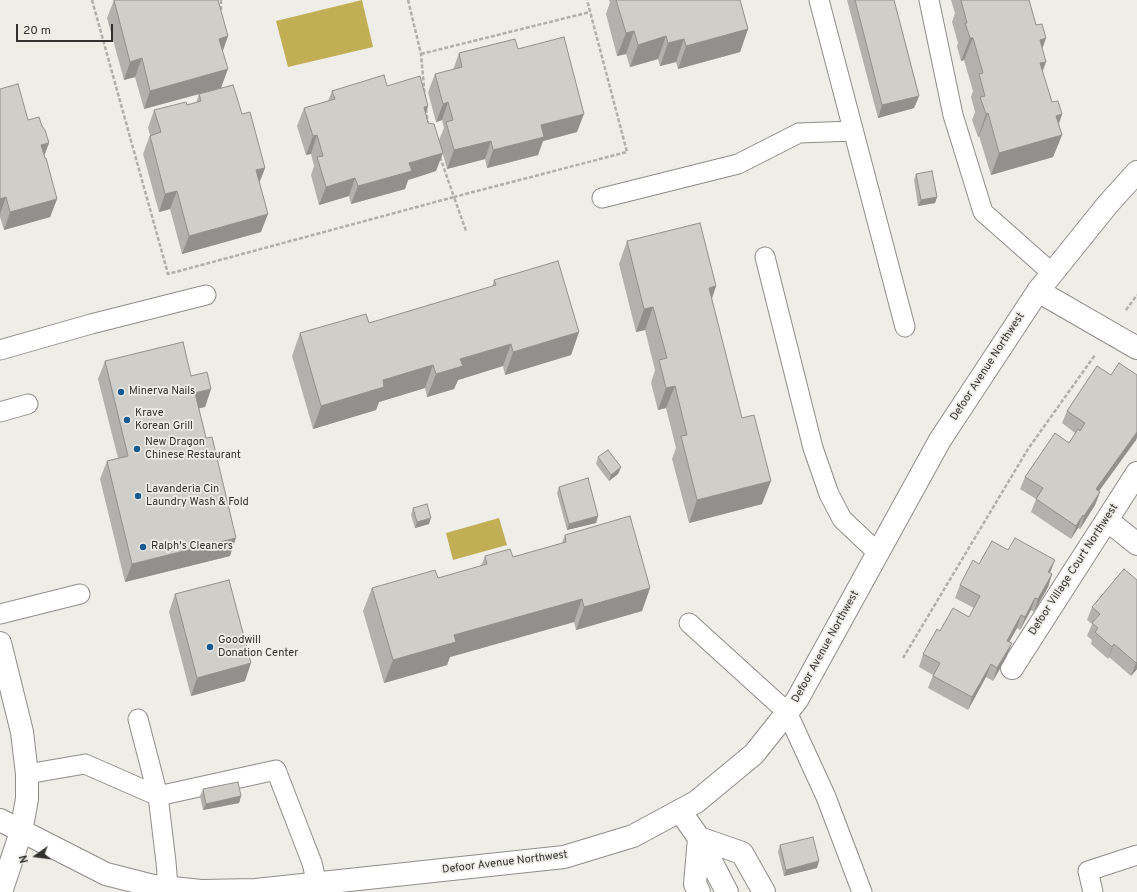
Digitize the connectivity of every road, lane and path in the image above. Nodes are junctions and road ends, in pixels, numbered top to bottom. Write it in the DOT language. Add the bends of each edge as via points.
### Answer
graph roads {
  1 [pos="92,0"];
  2 [pos="221,0"];
  3 [pos="408,0"];
  4 [pos="587,0"];
  5 [pos="820,0"];
  6 [pos="929,0"];
  7 [pos="221,12"];
  8 [pos="590,12"];
  9 [pos="421,54"];
  10 [pos="425,100"];
  11 [pos="426,107"];
  12 [pos="430,130"];
  13 [pos="854,131"];
  14 [pos="438,152"];
  15 [pos="1137,172"];
  16 [pos="454,197"];
  17 [pos="602,198"];
  18 [pos="466,231"];
  19 [pos="765,257"];
  20 [pos="1052,273"];
  21 [pos="1038,291"];
  22 [pos="206,295"];
  23 [pos="1137,295"];
  24 [pos="905,327"];
  25 [pos="1110,333"];
  26 [pos="1137,348"];
  27 [pos="0,350"];
  28 [pos="28,404"];
  29 [pos="0,412"];
  30 [pos="1137,473"];
  31 [pos="1107,520"];
  32 [pos="1137,544"];
  33 [pos="878,552"];
  34 [pos="80,594"];
  35 [pos="0,614"];
  36 [pos="689,623"];
  37 [pos="0,643"];
  38 [pos="903,658"];
  39 [pos="1012,668"];
  40 [pos="787,712"];
  41 [pos="138,718"];
  42 [pos="27,774"];
  43 [pos="158,796"];
  44 [pos="680,811"];
  45 [pos="0,820"];
  46 [pos="21,832"];
  47 [pos="699,838"];
  48 [pos="1137,855"];
  49 [pos="317,888"];
  50 [pos="168,890"];
  51 [pos="1,892"];
  52 [pos="699,892"];
  53 [pos="727,892"];
  54 [pos="764,892"];
  55 [pos="862,892"];
  56 [pos="1093,892"];
  1 -- 16 [label="path" via="168,274"];
  2 -- 7 [label="path"];
  3 -- 9 [label="path"];
  4 -- 8 [label="path"];
  5 -- 13 [label="lane"];
  6 -- 20 [label="lane" via="953,115 983,212"];
  8 -- 9 [label="path"];
  8 -- 16 [label="path" via="627,152"];
  9 -- 10 [label="path"];
  11 -- 12 [label="path"];
  13 -- 17 [label="lane" via="799,133 738,164"];
  13 -- 24 [label="lane"];
  14 -- 16 [label="path"];
  15 -- 20 [label="street, Defoor Avenue Northwest"];
  16 -- 18 [label="path"];
  19 -- 33 [label="lane" via="813,448 829,494 842,519"];
  20 -- 21 [label="street, Defoor Avenue Northwest"];
  21 -- 25 [label="street"];
  21 -- 33 [label="street, Defoor Avenue Northwest" via="940,440"];
  22 -- 27 [label="lane"];
  23 -- 25 [label="path"];
  25 -- 26 [label="street"];
  25 -- 38 [label="path" via="1028,449"];
  28 -- 29 [label="lane"];
  30 -- 31 [label="street, Defoor Village Court Northwest"];
  31 -- 32 [label="street"];
  31 -- 39 [label="street, Defoor Village Court Northwest"];
  33 -- 40 [label="street, Defoor Avenue Northwest" via="797,700"];
  34 -- 35 [label="lane"];
  36 -- 40 [label="lane"];
  37 -- 42 [label="street" via="22,732"];
  40 -- 44 [label="street, Defoor Avenue Northwest" via="754,754 696,802"];
  40 -- 55 [label="lane" via="826,797"];
  41 -- 43 [label="lane"];
  42 -- 43 [label="lane" via="85,764"];
  42 -- 46 [label="street" via="27,798"];
  43 -- 49 [label="lane" via="276,770 312,863"];
  43 -- 50 [label="lane"];
  44 -- 47 [label="street"];
  44 -- 49 [label="street, Defoor Avenue Northwest" via="633,836 564,857"];
  45 -- 46 [label="street, Defoor Avenue Northwest"];
  46 -- 50 [label="street, Defoor Avenue Northwest" via="106,874"];
  46 -- 51 [label="street"];
  47 -- 52 [label="street" via="695,884"];
  47 -- 53 [label="street"];
  47 -- 54 [label="street" via="742,853"];
  48 -- 56 [label="lane" via="1088,871"];
  49 -- 50 [label="street, Defoor Avenue Northwest"];
}
